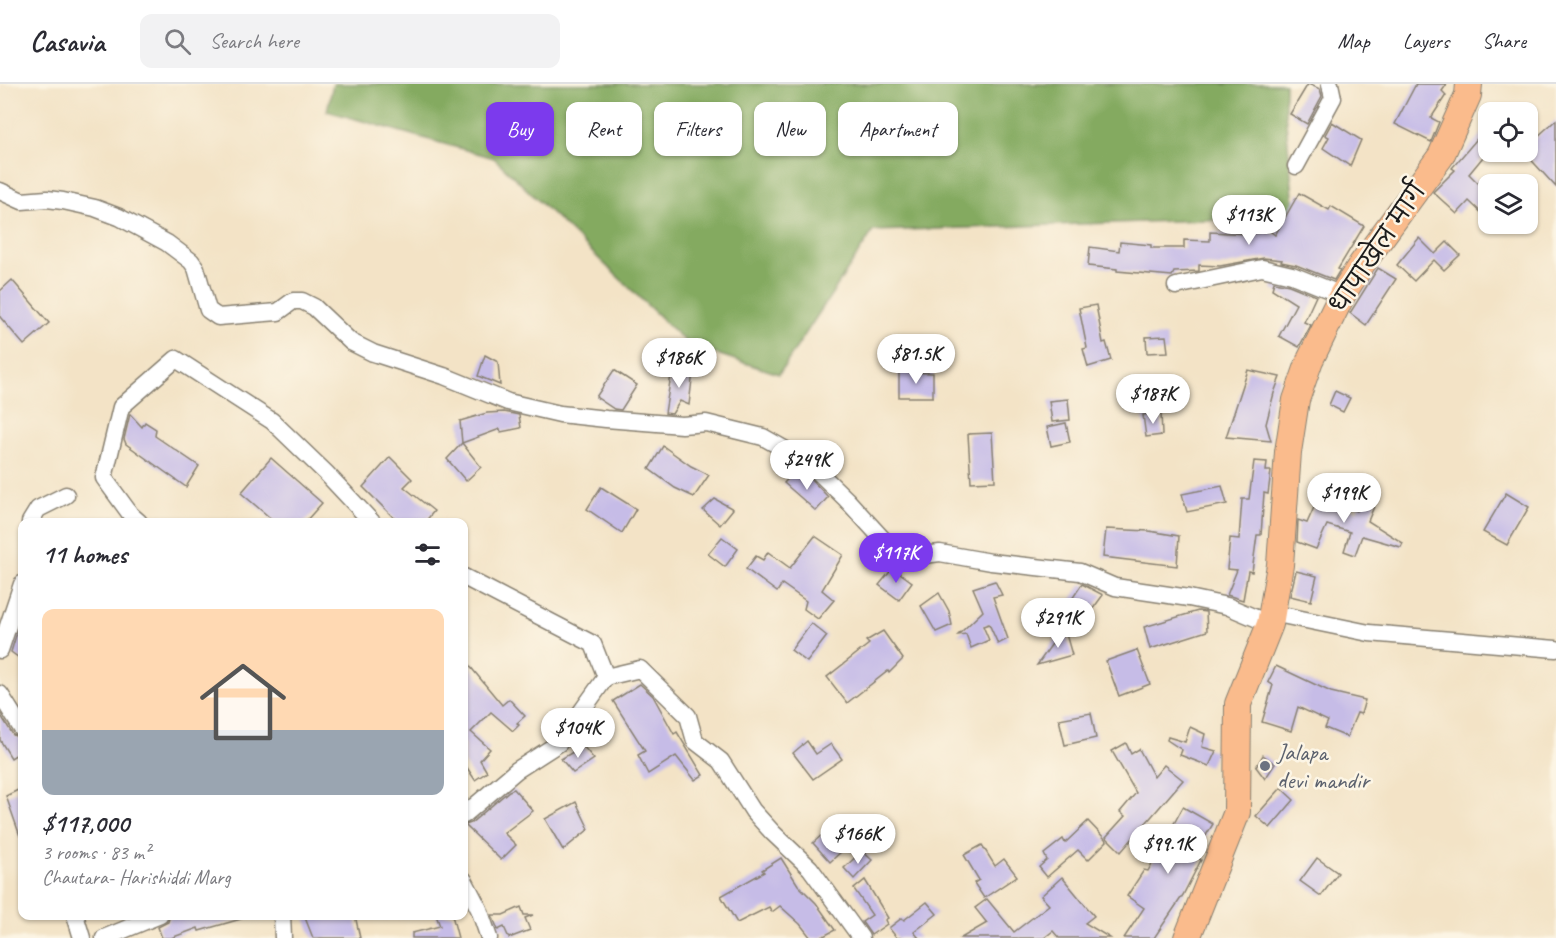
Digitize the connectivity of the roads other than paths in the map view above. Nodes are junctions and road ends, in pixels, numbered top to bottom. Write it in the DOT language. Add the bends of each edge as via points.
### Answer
graph roads {
  1 [pos="1330,84"];
  2 [pos="1469,84"];
  3 [pos="1296,166"];
  4 [pos="0,191"];
  5 [pos="1176,286"];
  6 [pos="1342,295"];
  7 [pos="66,495"];
  8 [pos="32,518"];
  9 [pos="134,518"];
  10 [pos="368,518"];
  11 [pos="468,579"];
  12 [pos="18,596"];
  13 [pos="1271,619"];
  14 [pos="1556,649"];
  15 [pos="0,650"];
  16 [pos="606,677"];
  17 [pos="0,694"];
  18 [pos="18,723"];
  19 [pos="468,812"];
  20 [pos="468,888"];
  21 [pos="77,920"];
  22 [pos="148,920"];
  23 [pos="282,920"];
  24 [pos="82,938"];
  25 [pos="104,938"];
  26 [pos="283,938"];
  27 [pos="489,938"];
  28 [pos="861,938"];
  29 [pos="1187,938"];
  1 -- 3 [label="street" via="1333,98"];
  2 -- 6 [label="main road, धापाखेल मार्ग" via="1468,95 1441,156"];
  4 -- 13 [label="street" via="22,201 55,200 96,208 167,243 196,268 208,310 218,317 278,312 293,301 302,301 314,307 351,342 373,353 507,402 606,419 706,423 763,437 809,463 900,558 940,553 1080,572 1115,587 1190,597"];
  5 -- 6 [label="street" via="1262,268"];
  6 -- 13 [label="main road, धापाखेल मार्ग" via="1310,360 1296,400"];
  7 -- 8 [label="street" via="38,509"];
  9 -- 10 [label="street" via="104,478 121,407 176,359 272,421"];
  11 -- 16 [label="street" via="593,644"];
  12 -- 15 [label="street"];
  13 -- 14 [label="street" via="1370,633"];
  13 -- 29 [label="main road, धापाखेल मार्ग" via="1238,704 1237,812"];
  16 -- 19 [label="street" via="559,743 517,770"];
  16 -- 28 [label="street" via="640,669 672,698 688,716 695,741 721,761 753,811 810,868"];
  17 -- 18 [label="street"];
  20 -- 27 [label="street"];
  21 -- 24 [label="street"];
  22 -- 25 [label="street"];
  23 -- 26 [label="street"];
}
